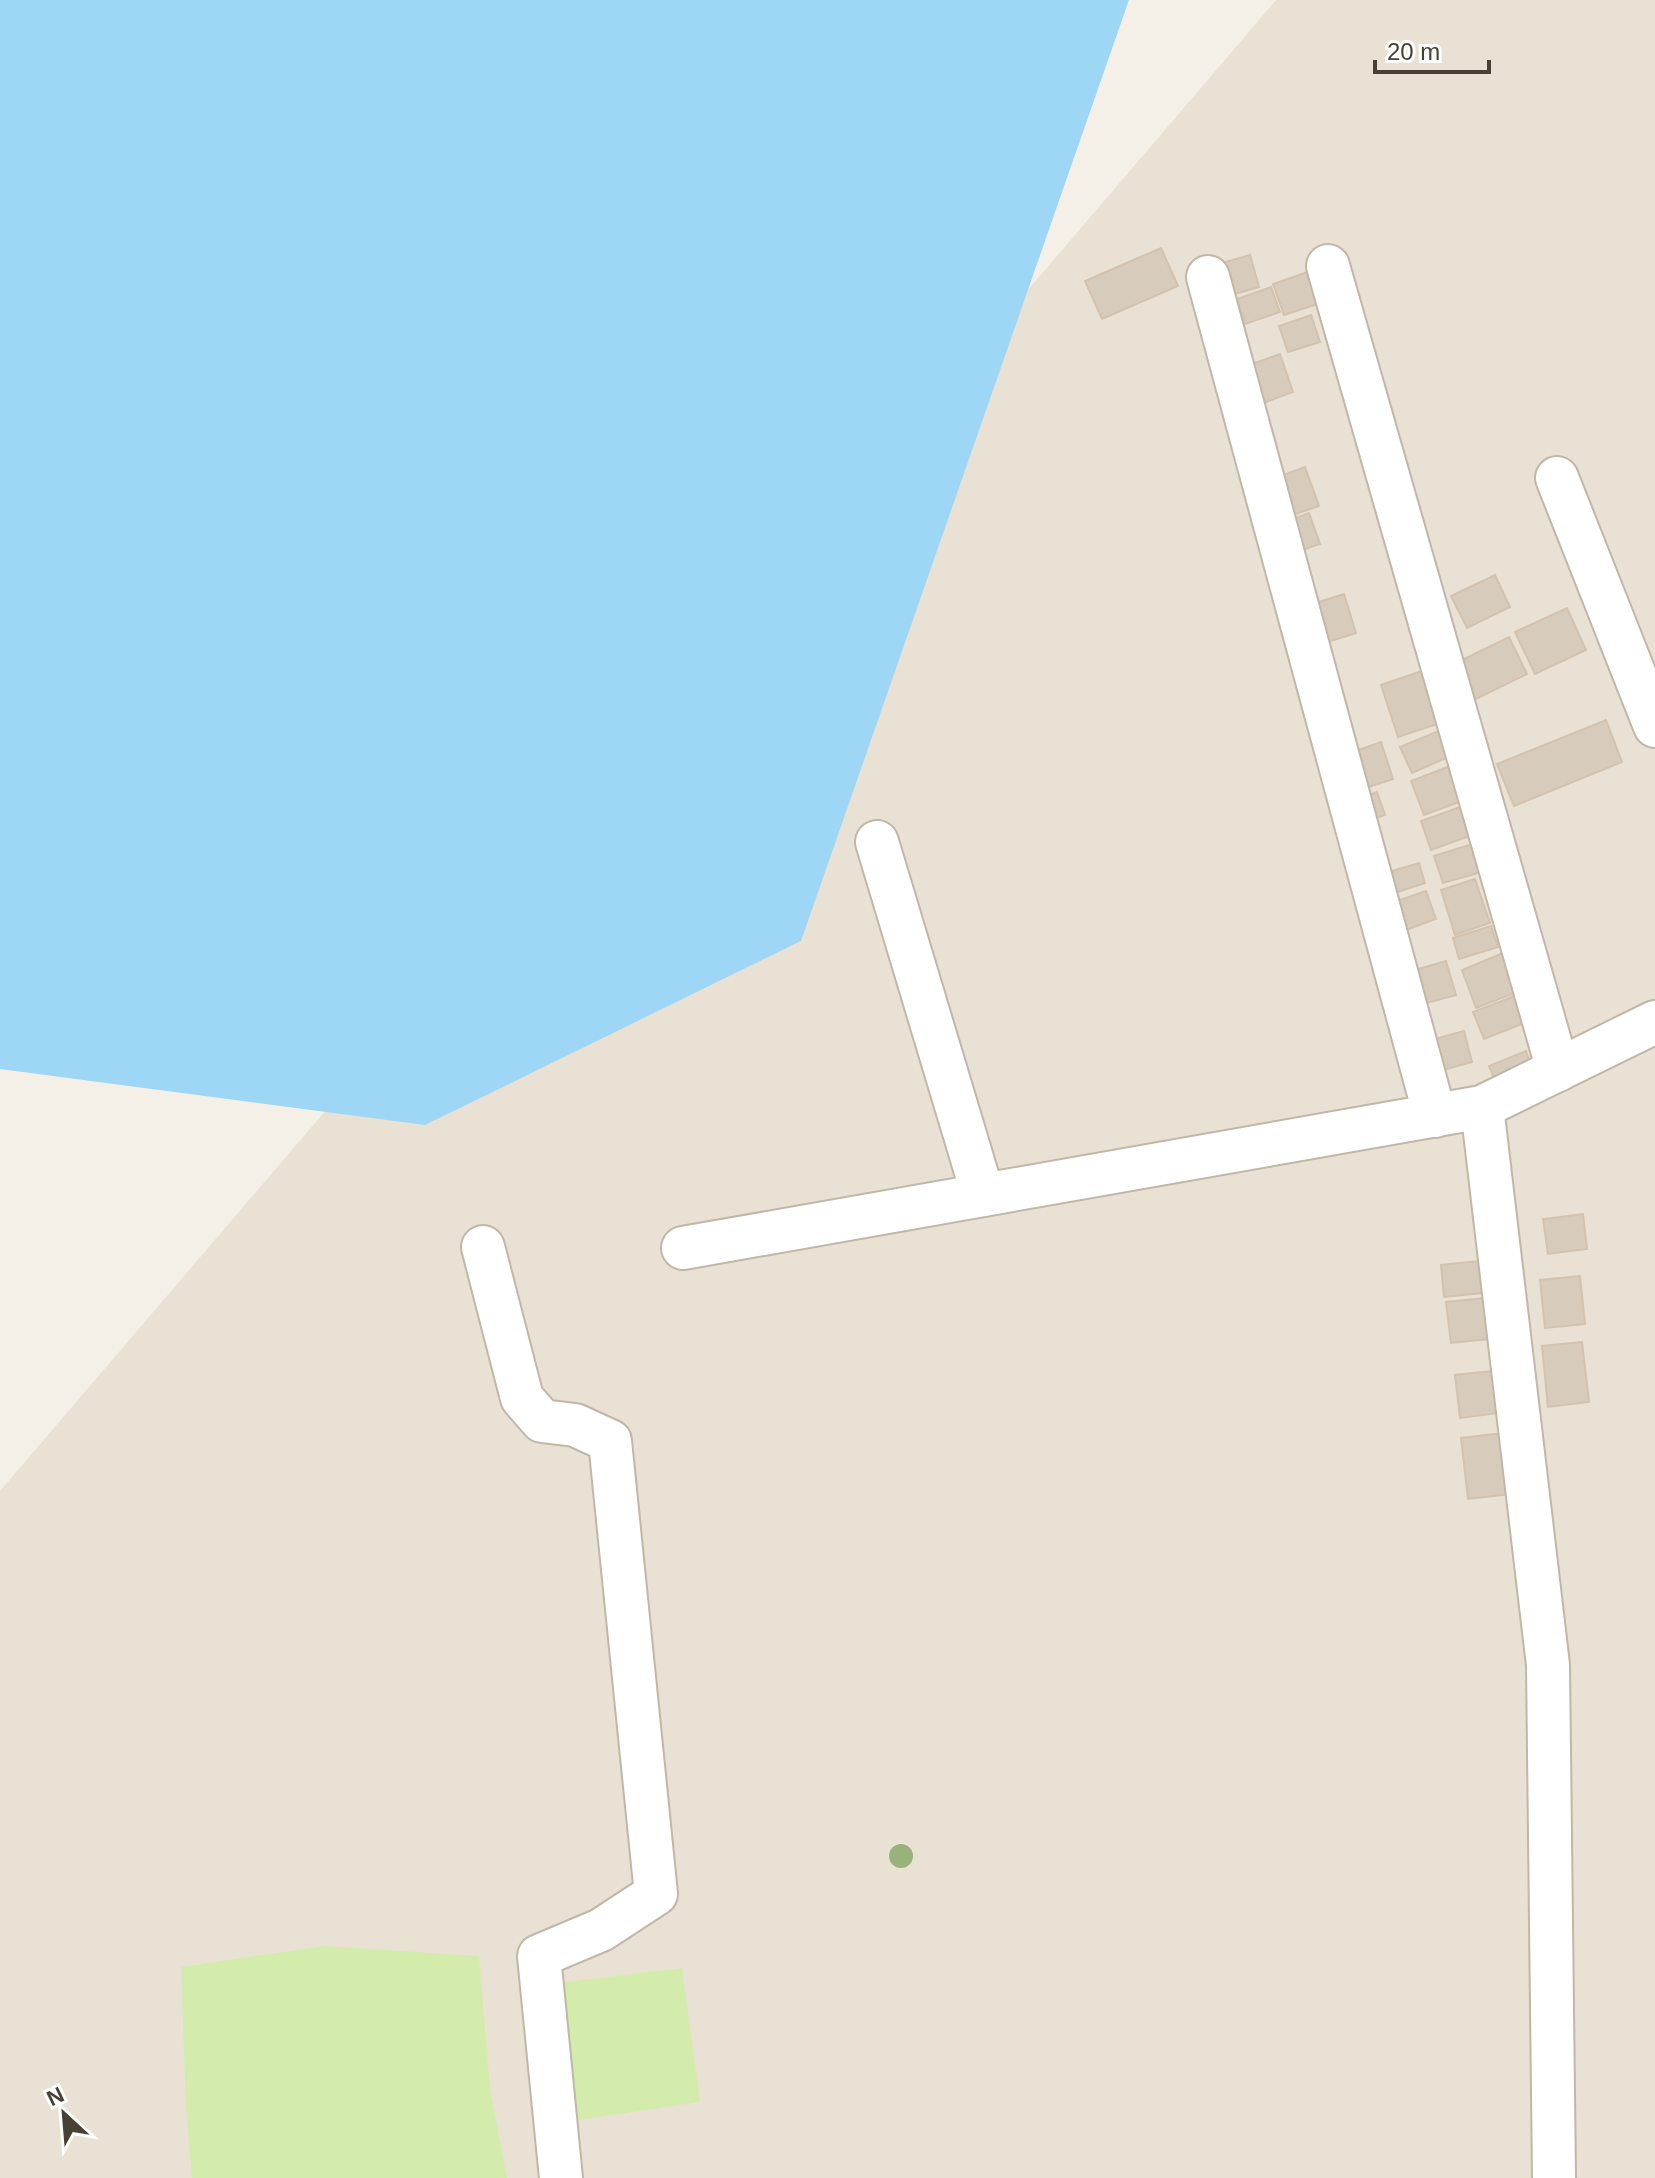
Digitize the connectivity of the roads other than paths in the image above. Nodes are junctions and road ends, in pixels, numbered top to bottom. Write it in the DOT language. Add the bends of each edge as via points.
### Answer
graph roads {
  1 [pos="1328,266"];
  2 [pos="1208,277"];
  3 [pos="1557,478"];
  4 [pos="1655,726"];
  5 [pos="877,842"];
  6 [pos="1655,1022"];
  7 [pos="1558,1070"];
  8 [pos="1482,1107"];
  9 [pos="1435,1116"];
  10 [pos="983,1195"];
  11 [pos="483,1247"];
  12 [pos="683,1248"];
  13 [pos="561,2178"];
  14 [pos="1554,2178"];
  1 -- 7 [label="street"];
  2 -- 9 [label="street"];
  3 -- 4 [label="street"];
  5 -- 10 [label="street"];
  6 -- 7 [label="street"];
  7 -- 8 [label="street"];
  8 -- 9 [label="street"];
  8 -- 14 [label="street" via="1548,1665"];
  9 -- 10 [label="street"];
  10 -- 12 [label="street"];
  11 -- 13 [label="street" via="522,1398 542,1421 575,1425 610,1441 656,1894 601,1930 539,1956"];
}
